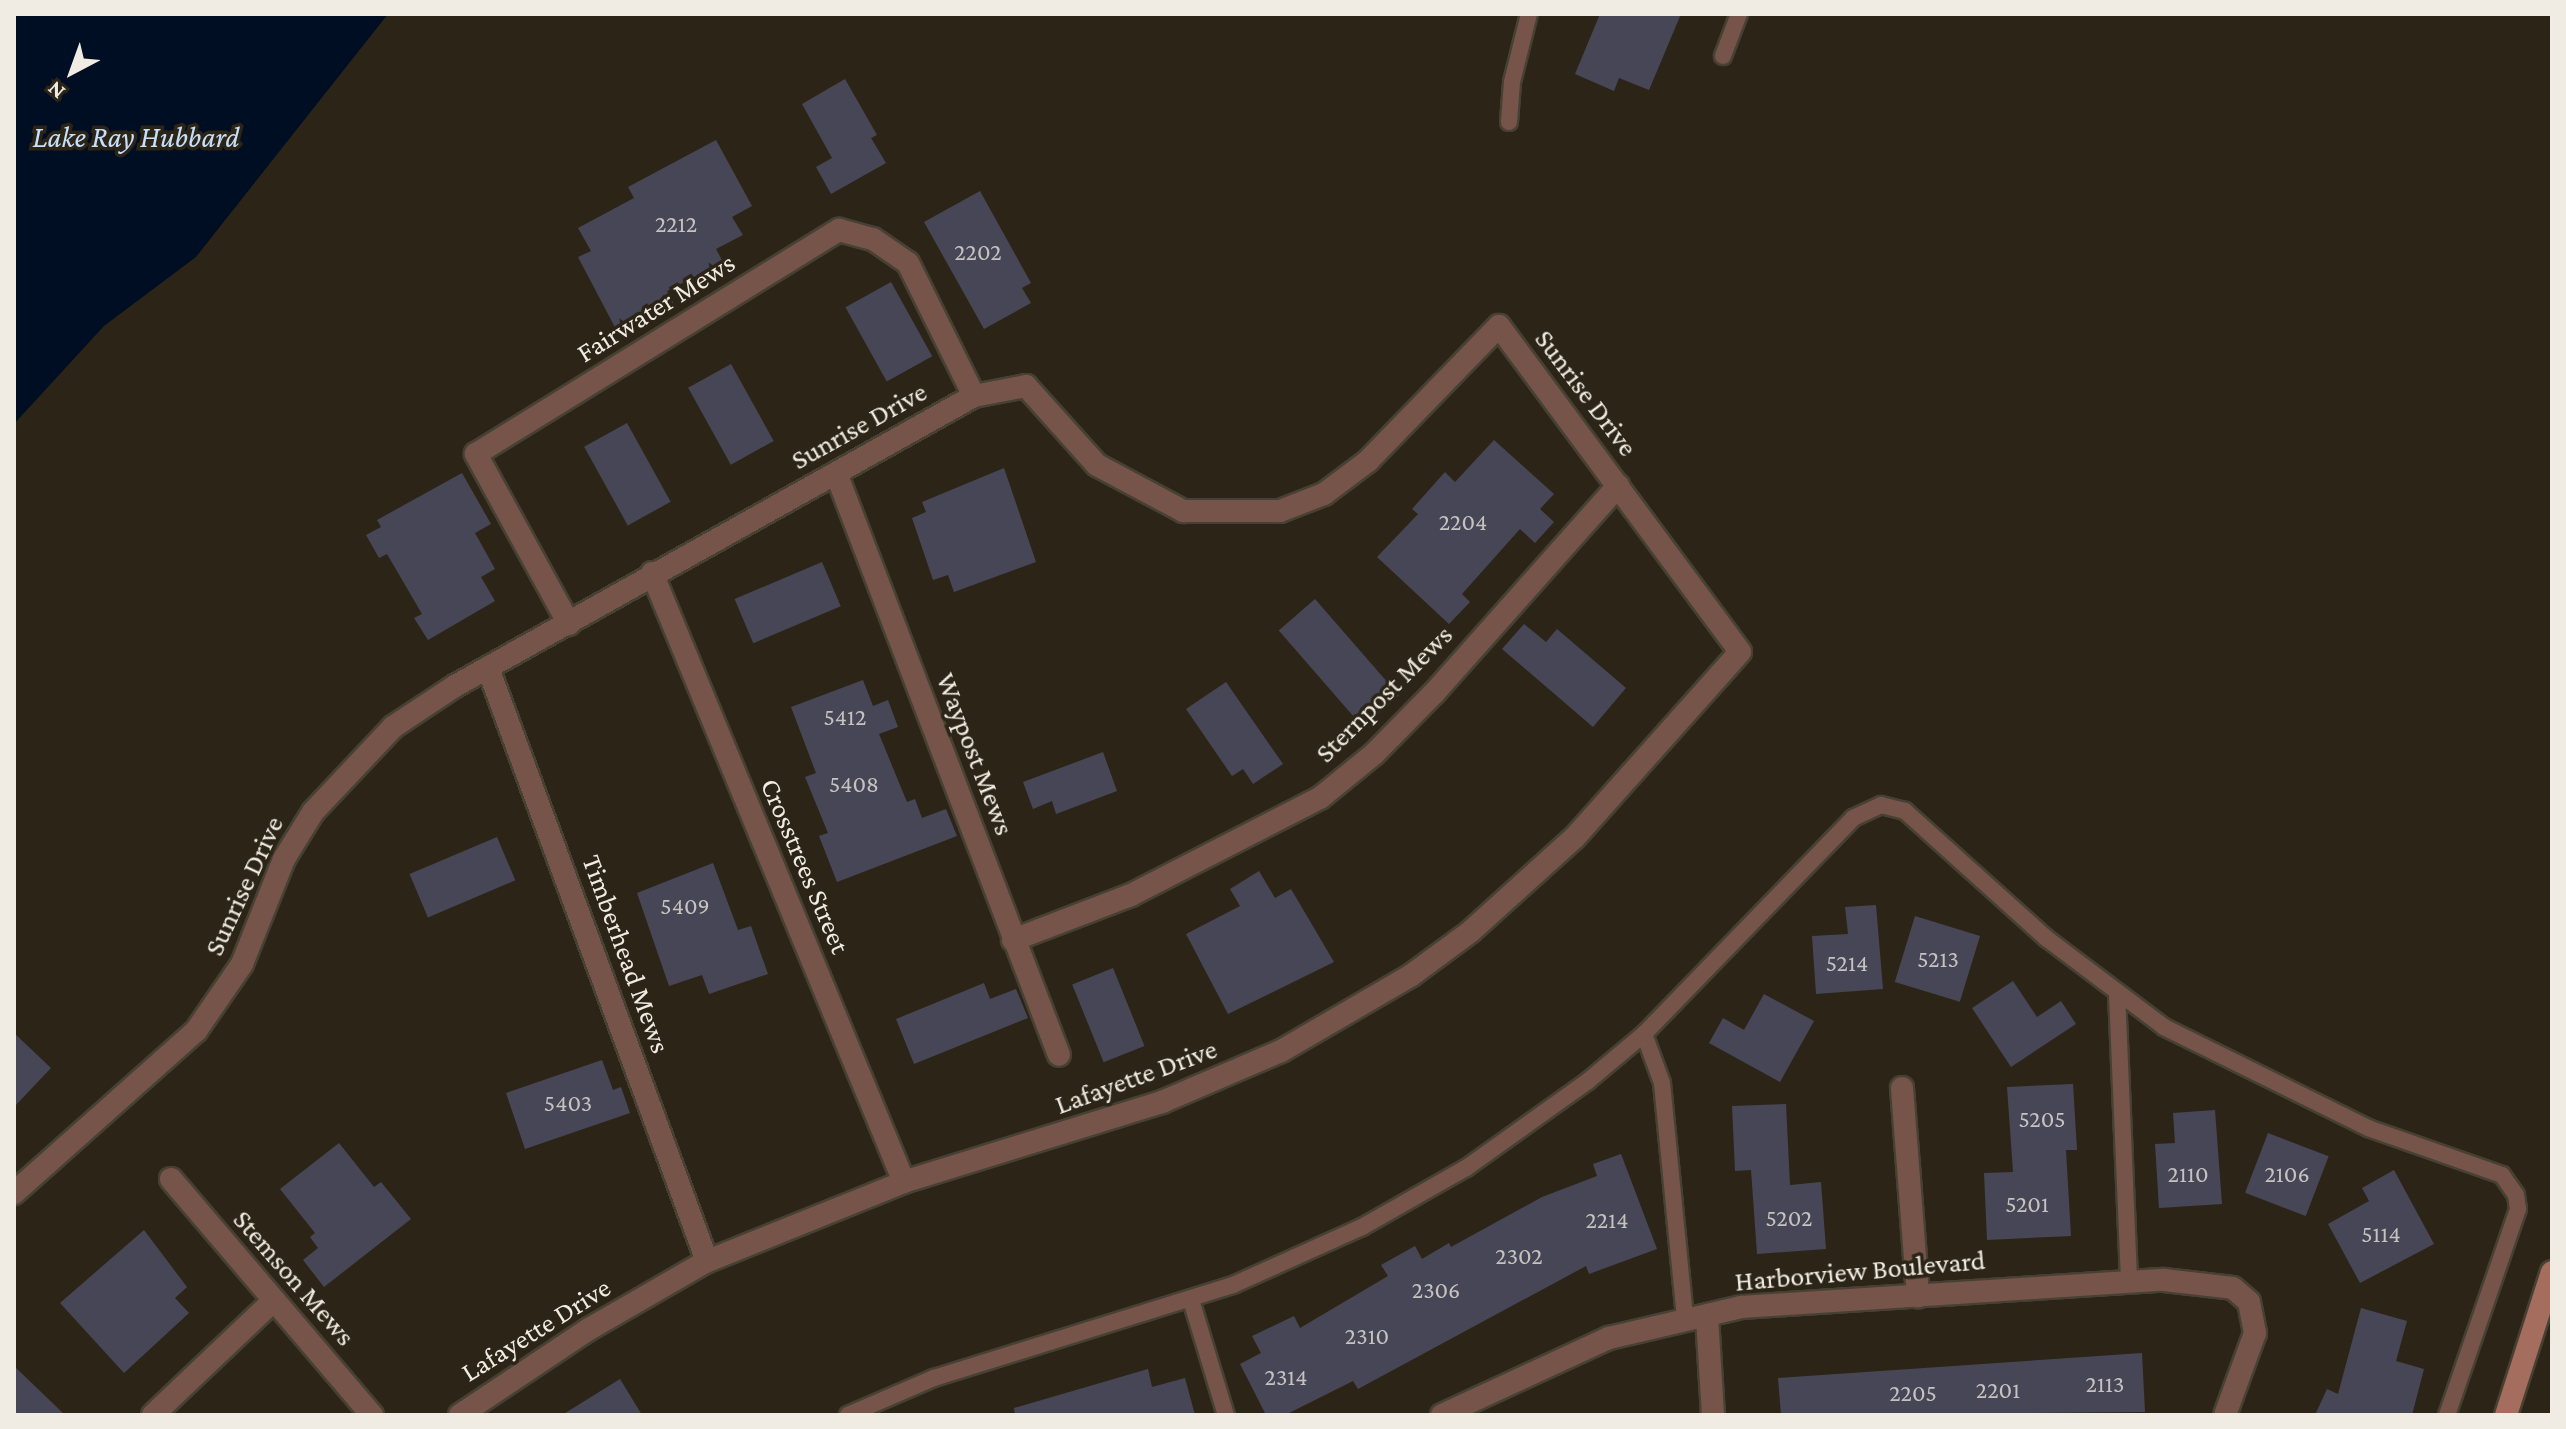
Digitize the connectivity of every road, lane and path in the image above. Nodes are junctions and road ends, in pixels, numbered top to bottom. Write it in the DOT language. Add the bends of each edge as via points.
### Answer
graph roads {
  1 [pos="1529,14"];
  2 [pos="1739,14"];
  3 [pos="1723,56"];
  4 [pos="1509,122"];
  5 [pos="974,396"];
  6 [pos="836,473"];
  7 [pos="1618,486"];
  8 [pos="652,573"];
  9 [pos="569,624"];
  10 [pos="1740,652"];
  11 [pos="488,668"];
  12 [pos="1013,940"];
  13 [pos="2117,993"];
  14 [pos="1644,1034"];
  15 [pos="1059,1055"];
  16 [pos="1902,1088"];
  17 [pos="171,1179"];
  18 [pos="904,1182"];
  19 [pos="14,1193"];
  20 [pos="707,1261"];
  21 [pos="2552,1272"];
  22 [pos="2129,1282"];
  23 [pos="1918,1296"];
  24 [pos="274,1300"];
  25 [pos="1191,1300"];
  26 [pos="1696,1318"];
  27 [pos="1468,1409"];
  28 [pos="153,1415"];
  29 [pos="372,1415"];
  30 [pos="460,1415"];
  31 [pos="848,1415"];
  32 [pos="1226,1415"];
  33 [pos="1442,1415"];
  34 [pos="1713,1415"];
  35 [pos="2225,1415"];
  36 [pos="2447,1415"];
  37 [pos="2506,1415"];
  1 -- 4 [label="lane" via="1512,82"];
  2 -- 3 [label="lane"];
  5 -- 6 [label="street, Sunrise Drive"];
  5 -- 7 [label="street, Sunrise Drive" via="1026,386 1097,465 1183,511 1280,511 1324,494 1368,461 1499,326"];
  5 -- 9 [label="street, Fairwater Mews" via="908,263 873,239 839,230 476,454"];
  6 -- 8 [label="street, Sunrise Drive"];
  6 -- 12 [label="street, Waypost Mews"];
  7 -- 10 [label="street, Sunrise Drive"];
  7 -- 12 [label="street, Sternpost Mews" via="1435,692 1374,754 1320,798 1242,843 1131,895"];
  8 -- 9 [label="street, Sunrise Drive"];
  8 -- 18 [label="street, Crosstrees Street"];
  9 -- 11 [label="street, Sunrise Drive"];
  10 -- 18 [label="street, Lafayette Drive" via="1574,838 1470,932 1410,976 1223,1080 1098,1125"];
  11 -- 19 [label="street, Sunrise Drive" via="393,727 350,768 313,812 284,859 242,964 220,1002 163,1064"];
  11 -- 20 [label="street, Timberhead Mews"];
  12 -- 15 [label="street, Waypost Mews"];
  13 -- 14 [label="lane" via="2046,938 1905,811 1881,805 1853,818"];
  13 -- 22 [label="lane"];
  13 -- 36 [label="lane" via="2164,1027 2285,1090 2368,1128 2483,1164 2511,1186 2518,1209"];
  14 -- 25 [label="lane" via="1577,1090 1466,1168 1350,1232"];
  14 -- 26 [label="lane" via="1662,1083"];
  16 -- 23 [label="street"];
  17 -- 24 [label="street, Stemson Mews"];
  18 -- 20 [label="street, Lafayette Drive"];
  20 -- 30 [label="street, Lafayette Drive" via="589,1329"];
  21 -- 37 [label="main road"];
  22 -- 23 [label="street, Harborview Boulevard"];
  22 -- 35 [label="street, Harborview Boulevard" via="2206,1281 2233,1288 2249,1302 2255,1333"];
  23 -- 26 [label="street, Harborview Boulevard" via="1741,1307"];
  24 -- 28 [label="street"];
  24 -- 29 [label="street, Stemson Mews"];
  25 -- 31 [label="lane" via="934,1378"];
  25 -- 32 [label="lane"];
  26 -- 27 [label="street, Harborview Boulevard" via="1609,1338"];
  26 -- 34 [label="street"];
  27 -- 33 [label="street, Harborview Boulevard"];
}
